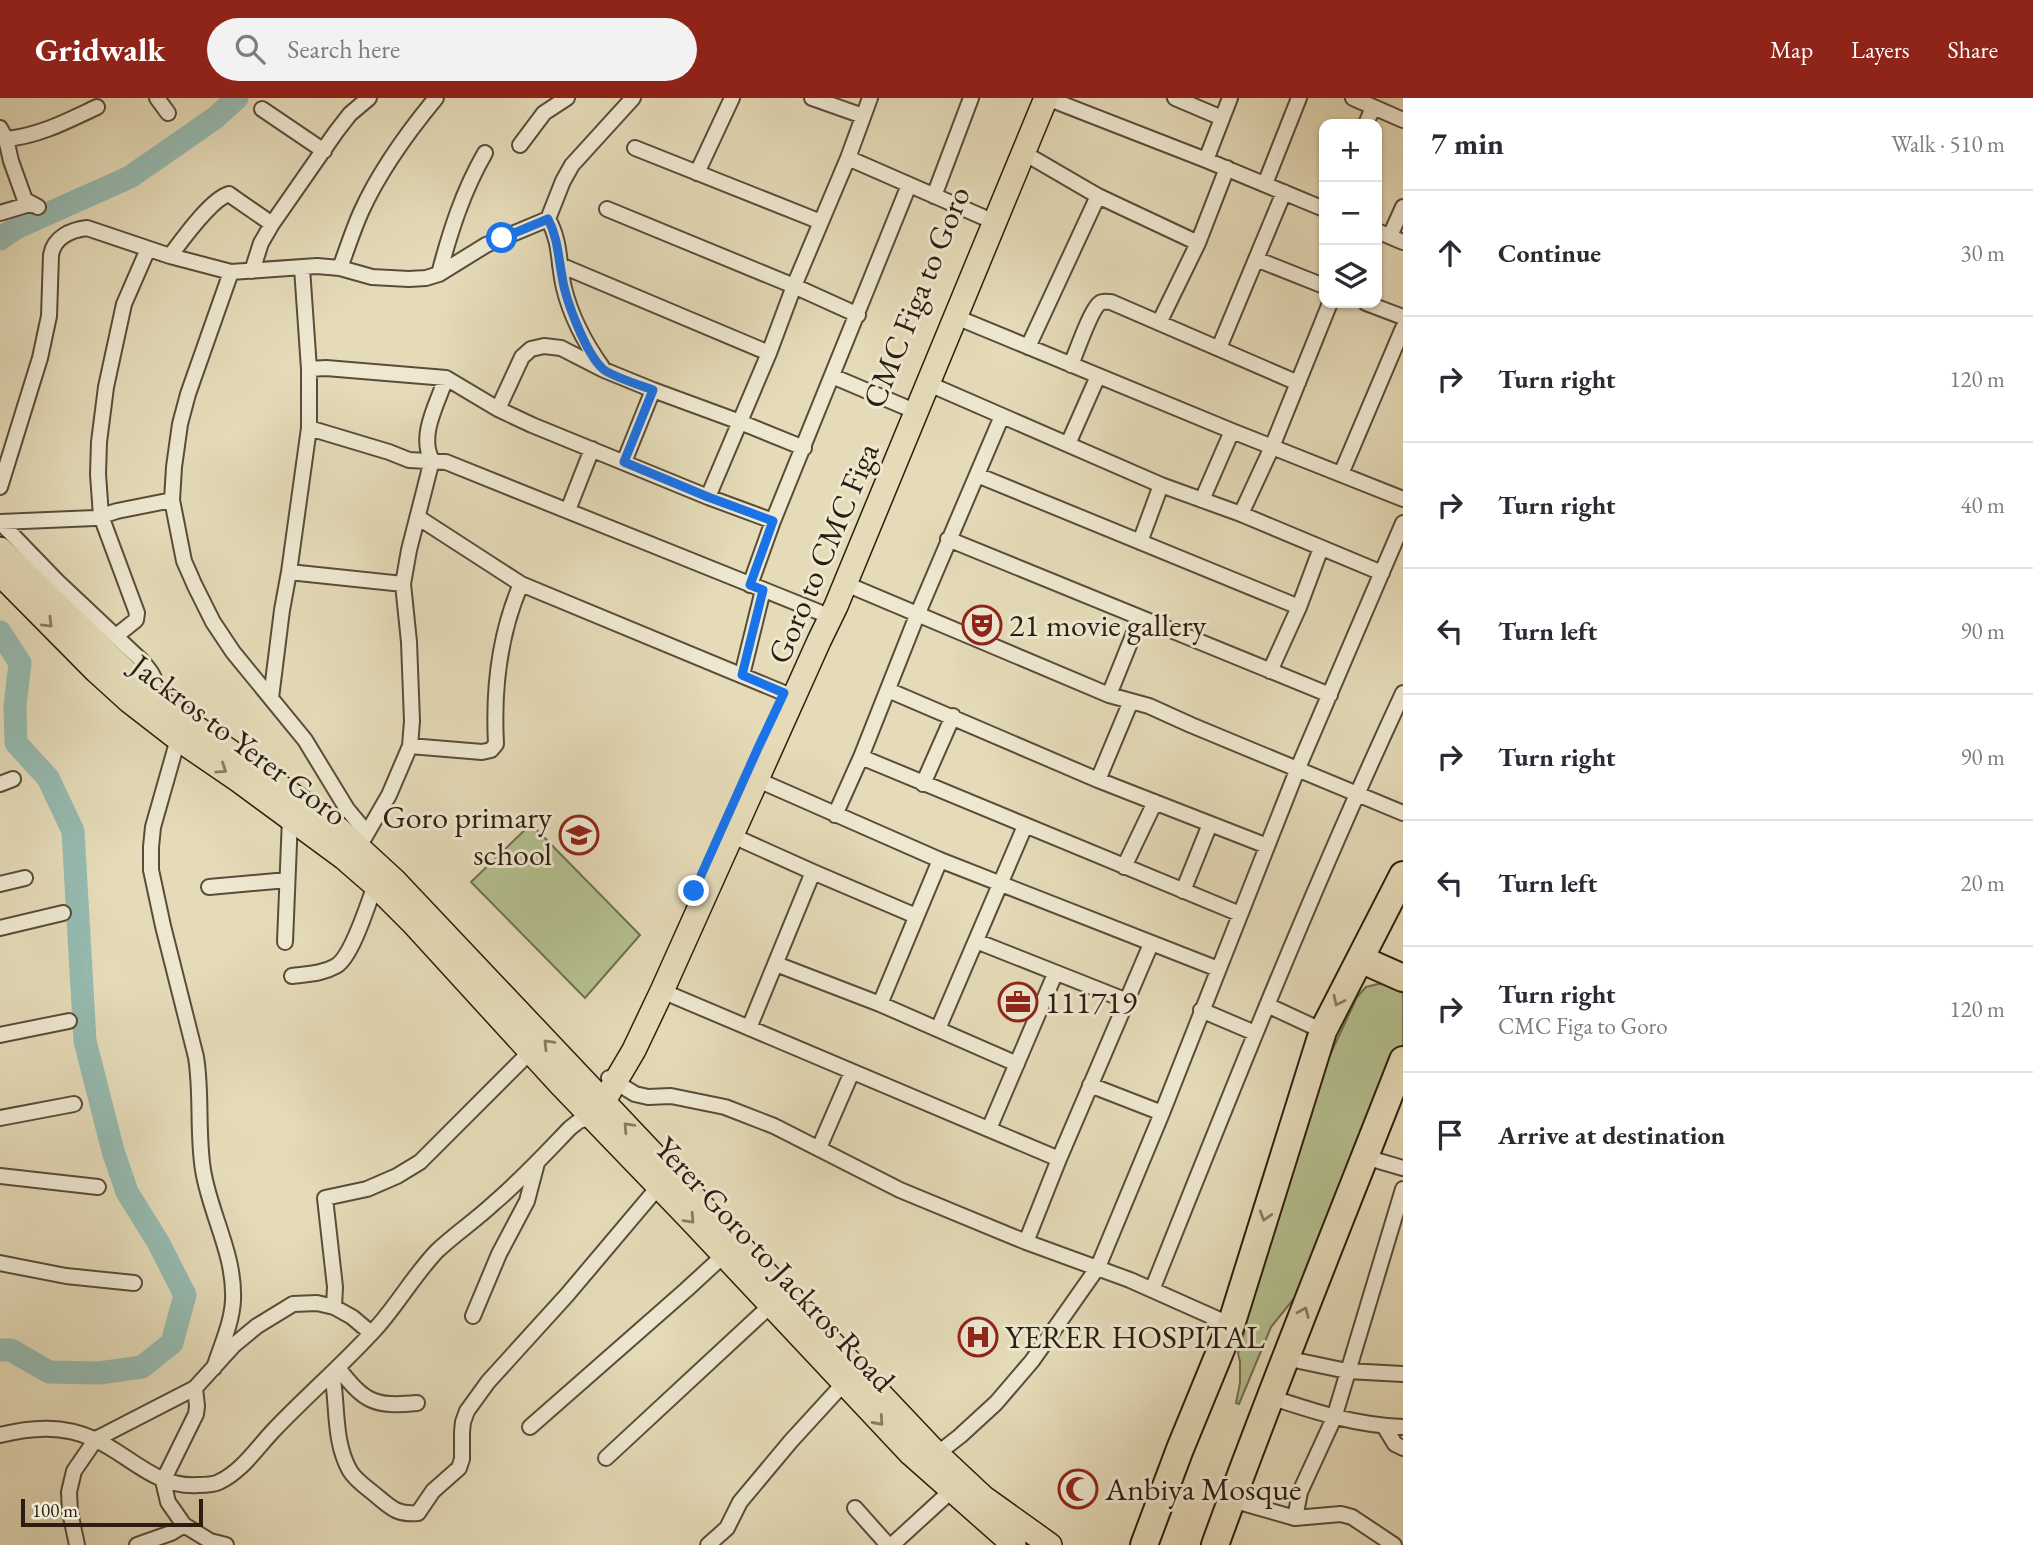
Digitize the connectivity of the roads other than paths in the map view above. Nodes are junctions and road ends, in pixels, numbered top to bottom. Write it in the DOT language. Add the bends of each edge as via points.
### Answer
graph roads {
  1 [pos="158,98"];
  2 [pos="436,98"];
  3 [pos="567,98"];
  4 [pos="614,98"];
  5 [pos="634,98"];
  6 [pos="732,98"];
  7 [pos="812,98"];
  8 [pos="870,98"];
  9 [pos="971,98"];
  10 [pos="1034,98"];
  11 [pos="1047,98"];
  12 [pos="1175,98"];
  13 [pos="1230,98"];
  14 [pos="1299,98"];
  15 [pos="1353,98"];
  16 [pos="363,100"];
  17 [pos="97,107"];
  18 [pos="1373,107"];
  19 [pos="262,109"];
  20 [pos="622,112"];
  21 [pos="168,113"];
  22 [pos="863,116"];
  23 [pos="1222,118"];
  24 [pos="1368,119"];
  25 [pos="1403,120"];
  26 [pos="3,134"];
  27 [pos="520,145"];
  28 [pos="635,148"];
  29 [pos="324,151"];
  30 [pos="485,153"];
  31 [pos="1024,153"];
  32 [pos="848,158"];
  33 [pos="1206,160"];
  34 [pos="1227,168"];
  35 [pos="697,173"];
  36 [pos="1265,184"];
  37 [pos="909,185"];
  38 [pos="1284,192"];
  39 [pos="934,196"];
  40 [pos="1098,196"];
  41 [pos="1319,207"];
  42 [pos="1403,207"];
  43 [pos="607,209"];
  44 [pos="0,213"];
  45 [pos="983,217"];
  46 [pos="548,219"];
  47 [pos="821,222"];
  48 [pos="272,225"];
  49 [pos="1390,236"];
  50 [pos="1198,243"];
  51 [pos="148,248"];
  52 [pos="170,256"];
  53 [pos="1256,259"];
  54 [pos="560,265"];
  55 [pos="302,268"];
  56 [pos="340,268"];
  57 [pos="251,271"];
  58 [pos="231,272"];
  59 [pos="439,274"];
  60 [pos="1319,284"];
  61 [pos="794,286"];
  62 [pos="1328,308"];
  63 [pos="1379,308"];
  64 [pos="858,315"];
  65 [pos="957,317"];
  66 [pos="1403,317"];
  67 [pos="1159,323"];
  68 [pos="1403,328"];
  69 [pos="1028,347"];
  70 [pos="1219,348"];
  71 [pos="769,352"];
  72 [pos="1071,365"];
  73 [pos="309,369"];
  74 [pos="604,370"];
  75 [pos="832,376"];
  76 [pos="1098,376"];
  77 [pos="446,378"];
  78 [pos="1298,383"];
  79 [pos="929,384"];
  80 [pos="653,390"];
  81 [pos="905,407"];
  82 [pos="498,409"];
  83 [pos="1002,416"];
  84 [pos="740,422"];
  85 [pos="309,428"];
  86 [pos="1232,431"];
  87 [pos="1068,444"];
  88 [pos="1272,447"];
  89 [pos="804,448"];
  90 [pos="592,449"];
  91 [pos="432,460"];
  92 [pos="624,462"];
  93 [pos="1340,474"];
  94 [pos="977,475"];
  95 [pos="1161,485"];
  96 [pos="0,487"];
  97 [pos="708,497"];
  98 [pos="1403,499"];
  99 [pos="172,500"];
  100 [pos="1202,500"];
  101 [pos="568,510"];
  102 [pos="1241,514"];
  103 [pos="101,516"];
  104 [pos="419,518"];
  105 [pos="773,521"];
  106 [pos="1403,523"];
  107 [pos="948,539"];
  108 [pos="1140,542"];
  109 [pos="1321,548"];
  110 [pos="0,549"];
  111 [pos="289,572"];
  112 [pos="1382,573"];
  113 [pos="0,574"];
  114 [pos="402,584"];
  115 [pos="521,584"];
  116 [pos="846,584"];
  117 [pos="757,587"];
  118 [pos="1299,607"];
  119 [pos="819,612"];
  120 [pos="918,613"];
  121 [pos="1140,618"];
  122 [pos="116,636"];
  123 [pos="1270,671"];
  124 [pos="742,675"];
  125 [pos="888,690"];
  126 [pos="784,693"];
  127 [pos="1403,693"];
  128 [pos="150,695"];
  129 [pos="1109,695"];
  130 [pos="1329,695"];
  131 [pos="271,698"];
  132 [pos="1130,702"];
  133 [pos="953,716"];
  134 [pos="172,734"];
  135 [pos="410,746"];
  136 [pos="861,757"];
  137 [pos="1298,768"];
  138 [pos="758,780"];
  139 [pos="1098,780"];
  140 [pos="923,784"];
  141 [pos="1356,793"];
  142 [pos="1155,802"];
  143 [pos="1403,813"];
  144 [pos="835,815"];
  145 [pos="290,818"];
  146 [pos="1210,824"];
  147 [pos="1025,826"];
  148 [pos="733,836"];
  149 [pos="363,840"];
  150 [pos="1268,846"];
  151 [pos="940,860"];
  152 [pos="1124,867"];
  153 [pos="813,872"];
  154 [pos="1403,875"];
  155 [pos="25,878"];
  156 [pos="288,880"];
  157 [pos="1000,883"];
  158 [pos="0,884"];
  159 [pos="375,886"];
  160 [pos="209,887"];
  161 [pos="1182,891"];
  162 [pos="63,912"];
  163 [pos="1240,914"];
  164 [pos="916,916"];
  165 [pos="0,928"];
  166 [pos="976,941"];
  167 [pos="285,942"];
  168 [pos="1151,944"];
  169 [pos="1360,959"];
  170 [pos="776,964"];
  171 [pos="1219,969"];
  172 [pos="1055,974"];
  173 [pos="292,976"];
  174 [pos="1403,978"];
  175 [pos="662,991"];
  176 [pos="1125,1000"];
  177 [pos="880,1004"];
  178 [pos="1267,1005"];
  179 [pos="1201,1010"];
  180 [pos="69,1021"];
  181 [pos="749,1028"];
  182 [pos="938,1029"];
  183 [pos="1323,1031"];
  184 [pos="1255,1033"];
  185 [pos="0,1035"];
  186 [pos="530,1052"];
  187 [pos="1403,1060"];
  188 [pos="1017,1064"];
  189 [pos="852,1072"];
  190 [pos="1090,1085"];
  191 [pos="597,1100"];
  192 [pos="74,1104"];
  193 [pos="1162,1113"];
  194 [pos="0,1118"];
  195 [pos="989,1129"];
  196 [pos="818,1148"];
  197 [pos="1365,1157"];
  198 [pos="1059,1159"];
  199 [pos="537,1162"];
  200 [pos="1403,1168"];
  201 [pos="0,1177"];
  202 [pos="659,1186"];
  203 [pos="98,1187"];
  204 [pos="1403,1189"];
  205 [pos="1026,1241"];
  206 [pos="723,1256"];
  207 [pos="0,1263"];
  208 [pos="1098,1267"];
  209 [pos="134,1283"];
  210 [pos="1152,1290"];
  211 [pos="771,1305"];
  212 [pos="334,1307"];
  213 [pos="473,1316"];
  214 [pos="1231,1325"];
  215 [pos="371,1333"];
  216 [pos="1285,1358"];
  217 [pos="214,1367"];
  218 [pos="335,1370"];
  219 [pos="1347,1371"];
  220 [pos="1403,1374"];
  221 [pos="845,1382"];
  222 [pos="195,1388"];
  223 [pos="1270,1397"];
  224 [pos="417,1403"];
  225 [pos="1334,1418"];
  226 [pos="1384,1426"];
  227 [pos="530,1427"];
  228 [pos="1403,1427"];
  229 [pos="0,1435"];
  230 [pos="96,1439"];
  231 [pos="1403,1448"];
  232 [pos="937,1454"];
  233 [pos="606,1458"];
  234 [pos="163,1481"];
  235 [pos="951,1490"];
  236 [pos="1231,1500"];
  237 [pos="855,1508"];
  238 [pos="1295,1518"];
  239 [pos="184,1525"];
  240 [pos="76,1545"];
  241 [pos="137,1545"];
  242 [pos="226,1545"];
  243 [pos="708,1545"];
  244 [pos="890,1545"];
  245 [pos="1014,1545"];
  246 [pos="1050,1545"];
  247 [pos="1144,1545"];
  248 [pos="1215,1545"];
  249 [pos="1394,1545"];
  1 -- 21 [label="street"];
  2 -- 56 [label="street" via="375,185"];
  3 -- 27 [label="street" via="544,113"];
  4 -- 20 [label="street"];
  5 -- 20 [label="street"];
  6 -- 35 [label="street"];
  7 -- 22 [label="street"];
  8 -- 22 [label="street"];
  9 -- 39 [label="street"];
  10 -- 45 [label="main road, CMC Figa to Goro"];
  11 -- 31 [label="main road, Goro to CMC Figa"];
  11 -- 33 [label="street"];
  12 -- 23 [label="street"];
  13 -- 23 [label="street"];
  14 -- 36 [label="street"];
  15 -- 18 [label="street"];
  16 -- 29 [label="street"];
  17 -- 26 [label="street" via="44,132 21,138"];
  18 -- 24 [label="street"];
  18 -- 25 [label="street"];
  19 -- 29 [label="street"];
  20 -- 46 [label="street" via="572,165"];
  22 -- 32 [label="street"];
  23 -- 33 [label="street"];
  26 -- 44 [label="street" via="25,200 34,206"];
  28 -- 35 [label="street"];
  29 -- 48 [label="street"];
  30 -- 59 [label="street" via="448,239"];
  31 -- 40 [label="street"];
  31 -- 65 [label="main road, Goro to CMC Figa"];
  32 -- 37 [label="street"];
  32 -- 47 [label="street"];
  33 -- 34 [label="street"];
  34 -- 36 [label="street"];
  34 -- 50 [label="street"];
  35 -- 47 [label="street"];
  36 -- 38 [label="street"];
  37 -- 39 [label="street"];
  37 -- 64 [label="street"];
  38 -- 41 [label="street"];
  38 -- 53 [label="street"];
  39 -- 45 [label="street"];
  40 -- 50 [label="street"];
  40 -- 69 [label="street"];
  42 -- 49 [label="street"];
  43 -- 61 [label="street"];
  45 -- 81 [label="main road, CMC Figa to Goro"];
  46 -- 54 [label="street" via="558,242"];
  46 -- 59 [label="street" via="486,245"];
  47 -- 61 [label="street"];
  48 -- 52 [label="street" via="229,194 223,195"];
  48 -- 57 [label="street"];
  50 -- 67 [label="street"];
  51 -- 52 [label="street"];
  51 -- 96 [label="street" via="87,228 75,229 52,247 49,316 40,358"];
  51 -- 103 [label="street" via="124,304 106,387 99,442"];
  52 -- 58 [label="street"];
  53 -- 60 [label="street"];
  53 -- 70 [label="street"];
  54 -- 71 [label="street"];
  54 -- 74 [label="street" via="577,323"];
  55 -- 56 [label="street"];
  55 -- 57 [label="street"];
  55 -- 73 [label="street"];
  56 -- 59 [label="street" via="394,279"];
  57 -- 58 [label="street"];
  58 -- 99 [label="street" via="180,424"];
  61 -- 64 [label="street"];
  61 -- 71 [label="street"];
  62 -- 78 [label="street"];
  63 -- 66 [label="street"];
  64 -- 75 [label="street"];
  65 -- 69 [label="street"];
  65 -- 79 [label="main road, Goro to CMC Figa"];
  67 -- 70 [label="street"];
  67 -- 72 [label="street" via="1111,302 1099,304"];
  68 -- 93 [label="street"];
  69 -- 72 [label="street"];
  70 -- 78 [label="street"];
  71 -- 84 [label="street"];
  72 -- 76 [label="street"];
  73 -- 77 [label="street"];
  73 -- 85 [label="street"];
  74 -- 80 [label="street"];
  74 -- 82 [label="street" via="561,348 531,349 522,357"];
  75 -- 81 [label="street"];
  75 -- 89 [label="street"];
  76 -- 86 [label="street"];
  76 -- 87 [label="street"];
  77 -- 82 [label="street"];
  77 -- 91 [label="street" via="428,430 427,449"];
  78 -- 88 [label="street"];
  79 -- 83 [label="street"];
  79 -- 116 [label="main road, Goro to CMC Figa"];
  80 -- 84 [label="street"];
  80 -- 92 [label="street"];
  81 -- 119 [label="main road, CMC Figa to Goro"];
  82 -- 90 [label="street"];
  83 -- 87 [label="street"];
  83 -- 94 [label="street"];
  84 -- 89 [label="street"];
  84 -- 97 [label="street"];
  85 -- 91 [label="street" via="409,460"];
  85 -- 111 [label="street"];
  86 -- 88 [label="street"];
  86 -- 100 [label="street"];
  87 -- 95 [label="street"];
  88 -- 93 [label="street"];
  88 -- 102 [label="street"];
  89 -- 105 [label="street"];
  90 -- 92 [label="street"];
  90 -- 101 [label="street"];
  91 -- 101 [label="street"];
  91 -- 104 [label="street"];
  92 -- 97 [label="street"];
  93 -- 98 [label="street"];
  94 -- 107 [label="street"];
  94 -- 108 [label="street"];
  95 -- 100 [label="street"];
  95 -- 108 [label="street"];
  97 -- 105 [label="street"];
  99 -- 103 [label="street"];
  99 -- 131 [label="street" via="184,561 213,622"];
  100 -- 102 [label="street"];
  101 -- 117 [label="street"];
  102 -- 109 [label="street"];
  103 -- 122 [label="street" via="137,613 136,620"];
  103 -- 122 [label="street" via="0,522"];
  104 -- 114 [label="street"];
  104 -- 115 [label="street"];
  105 -- 117 [label="street"];
  106 -- 112 [label="street"];
  107 -- 120 [label="street"];
  107 -- 121 [label="street"];
  108 -- 118 [label="street"];
  109 -- 112 [label="street"];
  109 -- 118 [label="street"];
  110 -- 128 [label="main road"];
  111 -- 114 [label="street"];
  111 -- 131 [label="street"];
  112 -- 130 [label="street"];
  113 -- 134 [label="main road, Jackros to Yerer Goro, one-way" via="96,671"];
  114 -- 135 [label="street" via="409,642"];
  115 -- 124 [label="street"];
  115 -- 135 [label="street" via="496,676 496,744 482,752"];
  116 -- 120 [label="street"];
  116 -- 138 [label="main road, Goro to CMC Figa"];
  117 -- 119 [label="street"];
  117 -- 124 [label="street"];
  118 -- 123 [label="street"];
  119 -- 126 [label="main road, CMC Figa to Goro"];
  120 -- 125 [label="street"];
  120 -- 129 [label="street"];
  121 -- 123 [label="street"];
  121 -- 129 [label="street"];
  122 -- 128 [label="street" via="153,675 156,684"];
  123 -- 130 [label="street"];
  124 -- 126 [label="street"];
  125 -- 133 [label="street"];
  125 -- 136 [label="street"];
  126 -- 191 [label="main road, CMC Figa to Goro"];
  127 -- 141 [label="street"];
  128 -- 149 [label="main road"];
  129 -- 132 [label="street"];
  130 -- 137 [label="street"];
  131 -- 149 [label="street" via="305,740"];
  132 -- 137 [label="street"];
  132 -- 139 [label="street"];
  133 -- 139 [label="street"];
  133 -- 140 [label="street"];
  134 -- 145 [label="main road, Jackros to Yerer Goro, one-way"];
  134 -- 217 [label="street" via="153,827 151,870 196,1057 204,1178 233,1283 233,1303"];
  135 -- 149 [label="street"];
  136 -- 140 [label="street"];
  136 -- 144 [label="street"];
  137 -- 141 [label="street"];
  137 -- 150 [label="street"];
  138 -- 144 [label="street"];
  138 -- 148 [label="main road, Goro to CMC Figa"];
  139 -- 142 [label="street"];
  140 -- 147 [label="street"];
  141 -- 143 [label="street"];
  141 -- 178 [label="street"];
  142 -- 146 [label="street"];
  142 -- 152 [label="street"];
  144 -- 151 [label="street"];
  145 -- 156 [label="street"];
  145 -- 159 [label="main road, Jackros to Yerer Goro"];
  146 -- 150 [label="street"];
  146 -- 161 [label="street"];
  147 -- 152 [label="street"];
  147 -- 157 [label="street"];
  148 -- 153 [label="street"];
  148 -- 175 [label="main road, Goro to CMC Figa"];
  191 -- 149 [label="main road, one-way" via="394,880"];
  150 -- 163 [label="street"];
  151 -- 157 [label="street"];
  151 -- 164 [label="street"];
  152 -- 161 [label="street"];
  153 -- 164 [label="street"];
  153 -- 170 [label="street"];
  154 -- 169 [label="highway"];
  155 -- 158 [label="street"];
  156 -- 160 [label="street"];
  156 -- 167 [label="street"];
  157 -- 166 [label="street"];
  157 -- 168 [label="street"];
  159 -- 173 [label="street" via="339,965"];
  159 -- 186 [label="main road, Jackros to Yerer Goro"];
  161 -- 163 [label="street"];
  162 -- 165 [label="street"];
  163 -- 171 [label="street"];
  164 -- 177 [label="street"];
  166 -- 172 [label="street"];
  166 -- 182 [label="street"];
  168 -- 171 [label="street"];
  168 -- 176 [label="street"];
  169 -- 174 [label="highway"];
  169 -- 183 [label="highway, one-way"];
  170 -- 177 [label="street"];
  170 -- 181 [label="street"];
  171 -- 179 [label="street"];
  172 -- 176 [label="street"];
  172 -- 188 [label="street"];
  175 -- 181 [label="street"];
  175 -- 191 [label="main road, Goro to CMC Figa" via="634,1050"];
  176 -- 190 [label="street"];
  177 -- 182 [label="street"];
  178 -- 183 [label="street"];
  178 -- 184 [label="street"];
  179 -- 184 [label="street"];
  179 -- 193 [label="street"];
  180 -- 185 [label="street"];
  181 -- 189 [label="street"];
  182 -- 188 [label="street"];
  183 -- 214 [label="highway, one-way"];
  184 -- 210 [label="street"];
  186 -- 191 [label="main road, Jackros to Yerer Goro"];
  186 -- 212 [label="street" via="420,1162 367,1189 325,1198"];
  187 -- 197 [label="highway"];
  188 -- 195 [label="street"];
  189 -- 195 [label="street"];
  189 -- 196 [label="street"];
  190 -- 193 [label="street"];
  190 -- 198 [label="street"];
  191 -- 196 [label="street" via="635,1094 725,1107"];
  191 -- 199 [label="street"];
  191 -- 202 [label="main road, Yerer Goro to Jackros Road"];
  232 -- 191 [label="main road, one-way"];
  192 -- 194 [label="street"];
  193 -- 208 [label="street"];
  195 -- 198 [label="street"];
  196 -- 205 [label="street" via="900,1190"];
  197 -- 200 [label="street"];
  216 -- 197 [label="highway, one-way"];
  198 -- 205 [label="street"];
  199 -- 213 [label="street" via="527,1200"];
  199 -- 215 [label="street" via="439,1249"];
  201 -- 203 [label="street"];
  202 -- 206 [label="main road, Yerer Goro to Jackros Road, one-way"];
  202 -- 218 [label="street" via="488,1382 463,1422 459,1468 433,1491 418,1513 390,1508 351,1471 338,1436"];
  204 -- 219 [label="street"];
  205 -- 208 [label="street"];
  206 -- 211 [label="main road, Yerer Goro to Jackros Road"];
  206 -- 227 [label="street"];
  207 -- 209 [label="street"];
  208 -- 210 [label="street"];
  208 -- 232 [label="street" via="1032,1361 996,1403"];
  210 -- 214 [label="street"];
  211 -- 221 [label="main road, Yerer Goro to Jackros Road"];
  211 -- 233 [label="street"];
  212 -- 215 [label="street"];
  212 -- 217 [label="street" via="293,1304 257,1326"];
  214 -- 247 [label="highway"];
  215 -- 218 [label="street"];
  216 -- 219 [label="street"];
  216 -- 223 [label="highway"];
  217 -- 222 [label="street"];
  218 -- 224 [label="street" via="376,1403"];
  218 -- 234 [label="street" via="247,1460 217,1483"];
  219 -- 220 [label="street"];
  219 -- 225 [label="street"];
  221 -- 235 [label="main road, Yerer Goro to Jackros Road, one-way"];
  221 -- 243 [label="street" via="740,1502 727,1528"];
  222 -- 230 [label="street"];
  222 -- 234 [label="street" via="196,1414"];
  223 -- 225 [label="street"];
  223 -- 236 [label="highway"];
  225 -- 226 [label="street"];
  225 -- 238 [label="street" via="1300,1492"];
  226 -- 228 [label="street"];
  226 -- 231 [label="street"];
  229 -- 230 [label="street" via="44,1428"];
  230 -- 234 [label="street"];
  230 -- 240 [label="street" via="74,1471 69,1492"];
  232 -- 246 [label="main road" via="983,1497"];
  234 -- 239 [label="street" via="168,1502"];
  235 -- 244 [label="street"];
  235 -- 245 [label="main road, Yerer Goro to Jackros Road"];
  236 -- 238 [label="street"];
  236 -- 248 [label="highway"];
  237 -- 244 [label="street"];
  238 -- 249 [label="street" via="1341,1514"];
  239 -- 241 [label="street"];
  239 -- 242 [label="street"];
}
